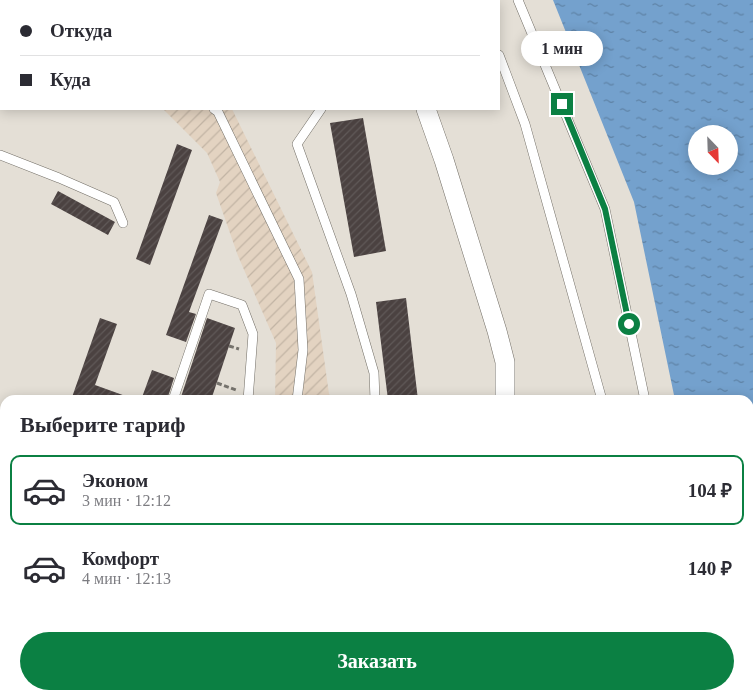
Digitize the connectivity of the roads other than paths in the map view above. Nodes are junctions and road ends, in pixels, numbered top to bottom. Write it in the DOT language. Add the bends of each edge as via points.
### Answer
graph roads {
  1 [pos="518,0"];
  2 [pos="500,58"];
  3 [pos="215,110"];
  4 [pos="320,110"];
  5 [pos="426,110"];
  6 [pos="0,156"];
  7 [pos="122,223"];
  8 [pos="176,395"];
  9 [pos="248,395"];
  10 [pos="298,395"];
  11 [pos="376,395"];
  12 [pos="505,395"];
  13 [pos="601,395"];
  14 [pos="644,395"];
  1 -- 14 [label="lane" via="605,209"];
  2 -- 13 [label="lane" via="525,124"];
  3 -- 10 [label="lane" via="299,279 303,350"];
  4 -- 11 [label="lane" via="297,144 351,294 374,373"];
  5 -- 12 [label="street" via="497,331 505,362"];
  6 -- 7 [label="lane" via="114,202"];
  8 -- 9 [label="lane" via="209,294 242,305 253,334"];
}
